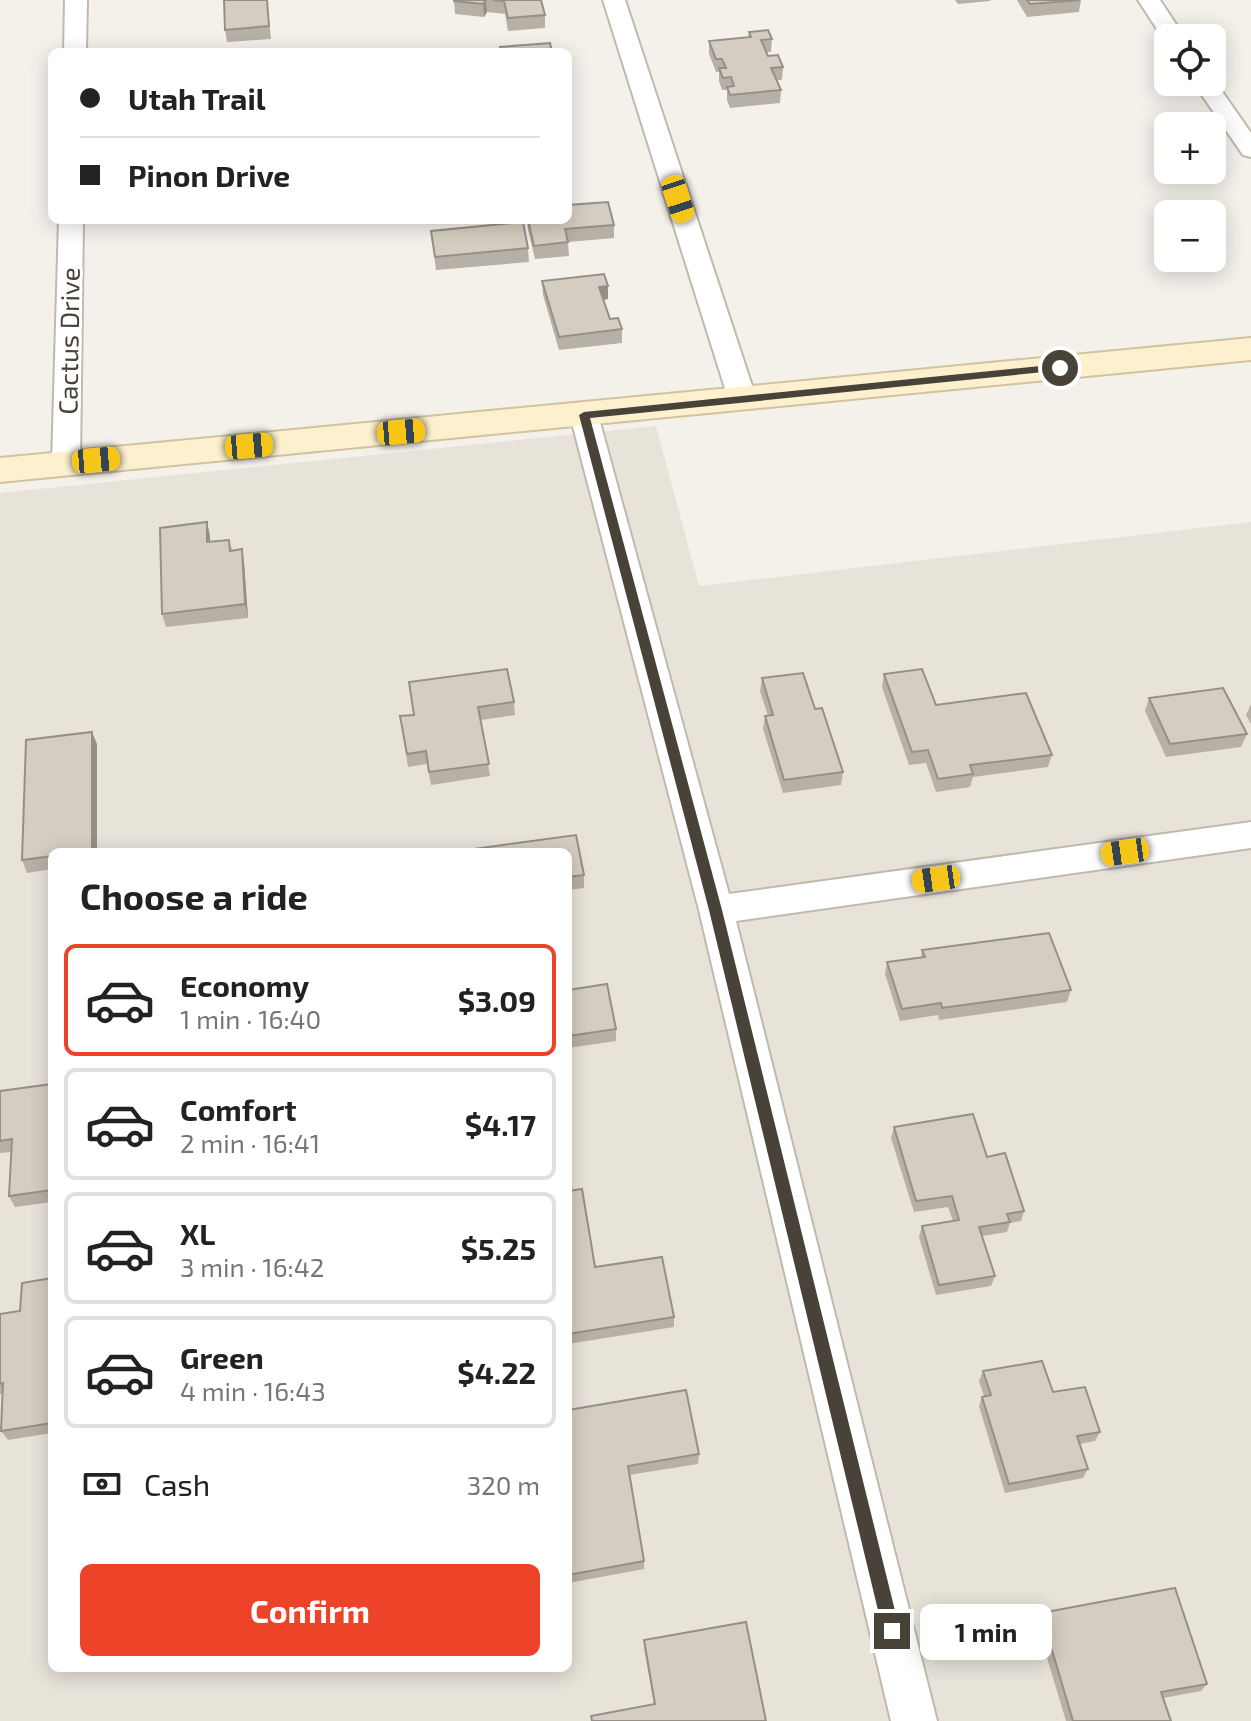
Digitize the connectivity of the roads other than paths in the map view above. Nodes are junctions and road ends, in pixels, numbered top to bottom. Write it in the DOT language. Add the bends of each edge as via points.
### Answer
graph roads {
  1 [pos="76,0"];
  2 [pos="614,0"];
  3 [pos="1149,0"];
  4 [pos="1165,24"];
  5 [pos="75,48"];
  6 [pos="1214,96"];
  7 [pos="1251,150"];
  8 [pos="71,224"];
  9 [pos="1251,349"];
  10 [pos="742,398"];
  11 [pos="584,415"];
  12 [pos="66,463"];
  13 [pos="0,470"];
  14 [pos="1251,835"];
  15 [pos="716,910"];
  16 [pos="914,1721"];
  1 -- 5 [label="street"];
  2 -- 10 [label="street"];
  3 -- 4 [label="street"];
  6 -- 7 [label="street"];
  8 -- 12 [label="street, Cactus Drive"];
  9 -- 10 [label="main road"];
  10 -- 11 [label="main road"];
  11 -- 12 [label="main road"];
  11 -- 15 [label="street"];
  12 -- 13 [label="main road"];
  14 -- 15 [label="street"];
  15 -- 16 [label="street"];
}
